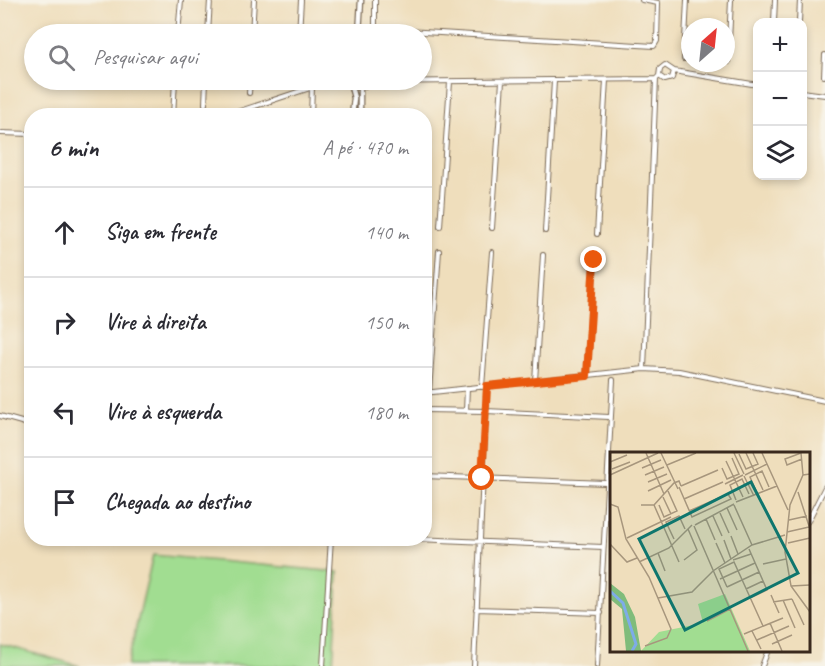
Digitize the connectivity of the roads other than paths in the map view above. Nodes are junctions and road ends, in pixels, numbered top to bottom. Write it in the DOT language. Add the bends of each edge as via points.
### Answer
graph roads {
  1 [pos="181,0"];
  2 [pos="210,0"];
  3 [pos="254,0"];
  4 [pos="301,0"];
  5 [pos="361,0"];
  6 [pos="375,0"];
  7 [pos="642,0"];
  8 [pos="687,0"];
  9 [pos="731,0"];
  10 [pos="775,0"];
  11 [pos="800,0"];
  12 [pos="686,18"];
  13 [pos="730,18"];
  14 [pos="774,18"];
  15 [pos="799,18"];
  16 [pos="179,24"];
  17 [pos="209,24"];
  18 [pos="253,24"];
  19 [pos="300,24"];
  20 [pos="360,24"];
  21 [pos="375,24"];
  22 [pos="432,32"];
  23 [pos="825,55"];
  24 [pos="674,71"];
  25 [pos="824,76"];
  26 [pos="658,77"];
  27 [pos="606,80"];
  28 [pos="502,81"];
  29 [pos="554,81"];
  30 [pos="432,82"];
  31 [pos="450,82"];
  32 [pos="753,84"];
  33 [pos="175,90"];
  34 [pos="206,90"];
  35 [pos="249,90"];
  36 [pos="303,90"];
  37 [pos="312,90"];
  38 [pos="352,90"];
  39 [pos="360,90"];
  40 [pos="249,93"];
  41 [pos="807,93"];
  42 [pos="825,95"];
  43 [pos="205,104"];
  44 [pos="174,108"];
  45 [pos="249,108"];
  46 [pos="312,108"];
  47 [pos="353,108"];
  48 [pos="360,108"];
  49 [pos="0,133"];
  50 [pos="24,134"];
  51 [pos="440,225"];
  52 [pos="492,228"];
  53 [pos="545,231"];
  54 [pos="597,234"];
  55 [pos="439,251"];
  56 [pos="492,252"];
  57 [pos="543,255"];
  58 [pos="594,260"];
  59 [pos="432,334"];
  60 [pos="644,369"];
  61 [pos="587,376"];
  62 [pos="613,380"];
  63 [pos="535,381"];
  64 [pos="487,386"];
  65 [pos="482,387"];
  66 [pos="466,388"];
  67 [pos="432,392"];
  68 [pos="825,401"];
  69 [pos="432,410"];
  70 [pos="466,411"];
  71 [pos="486,411"];
  72 [pos="0,416"];
  73 [pos="609,417"];
  74 [pos="24,423"];
  75 [pos="432,476"];
  76 [pos="482,478"];
  77 [pos="606,483"];
  78 [pos="825,487"];
  79 [pos="810,517"];
  80 [pos="432,540"];
  81 [pos="479,543"];
  82 [pos="330,546"];
  83 [pos="603,548"];
  84 [pos="476,609"];
  85 [pos="601,613"];
  86 [pos="768,651"];
  87 [pos="323,666"];
  88 [pos="474,666"];
  89 [pos="597,666"];
  90 [pos="762,666"];
  1 -- 16 [label="street"];
  2 -- 17 [label="street"];
  3 -- 18 [label="street"];
  4 -- 19 [label="street"];
  5 -- 20 [label="street"];
  6 -- 21 [label="street"];
  7 -- 22 [label="street" via="658,3 654,46"];
  8 -- 12 [label="street"];
  9 -- 13 [label="street"];
  10 -- 14 [label="street"];
  11 -- 15 [label="street"];
  23 -- 25 [label="street"];
  24 -- 26 [label="street" via="672,78"];
  24 -- 26 [label="street" via="665,64"];
  24 -- 32 [label="street"];
  26 -- 27 [label="street"];
  26 -- 60 [label="street"];
  27 -- 29 [label="street"];
  27 -- 54 [label="street"];
  28 -- 29 [label="street"];
  28 -- 31 [label="street"];
  28 -- 52 [label="street"];
  29 -- 53 [label="street"];
  30 -- 31 [label="street"];
  31 -- 51 [label="street"];
  33 -- 44 [label="street"];
  34 -- 43 [label="street"];
  35 -- 40 [label="street"];
  36 -- 45 [label="street"];
  37 -- 46 [label="street"];
  38 -- 47 [label="street"];
  39 -- 48 [label="street"];
  41 -- 42 [label="street"];
  49 -- 50 [label="street"];
  55 -- 59 [label="street"];
  56 -- 65 [label="street"];
  57 -- 63 [label="street"];
  58 -- 61 [label="street"];
  60 -- 61 [label="street"];
  60 -- 68 [label="street" via="679,371"];
  61 -- 63 [label="street"];
  62 -- 73 [label="street"];
  63 -- 64 [label="street"];
  64 -- 65 [label="street"];
  64 -- 71 [label="street"];
  65 -- 66 [label="street"];
  66 -- 67 [label="street"];
  66 -- 70 [label="street"];
  69 -- 70 [label="street"];
  70 -- 71 [label="street"];
  71 -- 73 [label="street"];
  71 -- 76 [label="street"];
  72 -- 74 [label="street"];
  73 -- 77 [label="street"];
  75 -- 76 [label="street"];
  76 -- 77 [label="street"];
  76 -- 81 [label="street"];
  77 -- 83 [label="street"];
  78 -- 79 [label="street"];
  80 -- 81 [label="street"];
  81 -- 83 [label="street"];
  81 -- 84 [label="street"];
  82 -- 87 [label="street"];
  83 -- 85 [label="street"];
  84 -- 85 [label="street"];
  84 -- 88 [label="street"];
  85 -- 89 [label="street"];
  86 -- 90 [label="street"];
}
